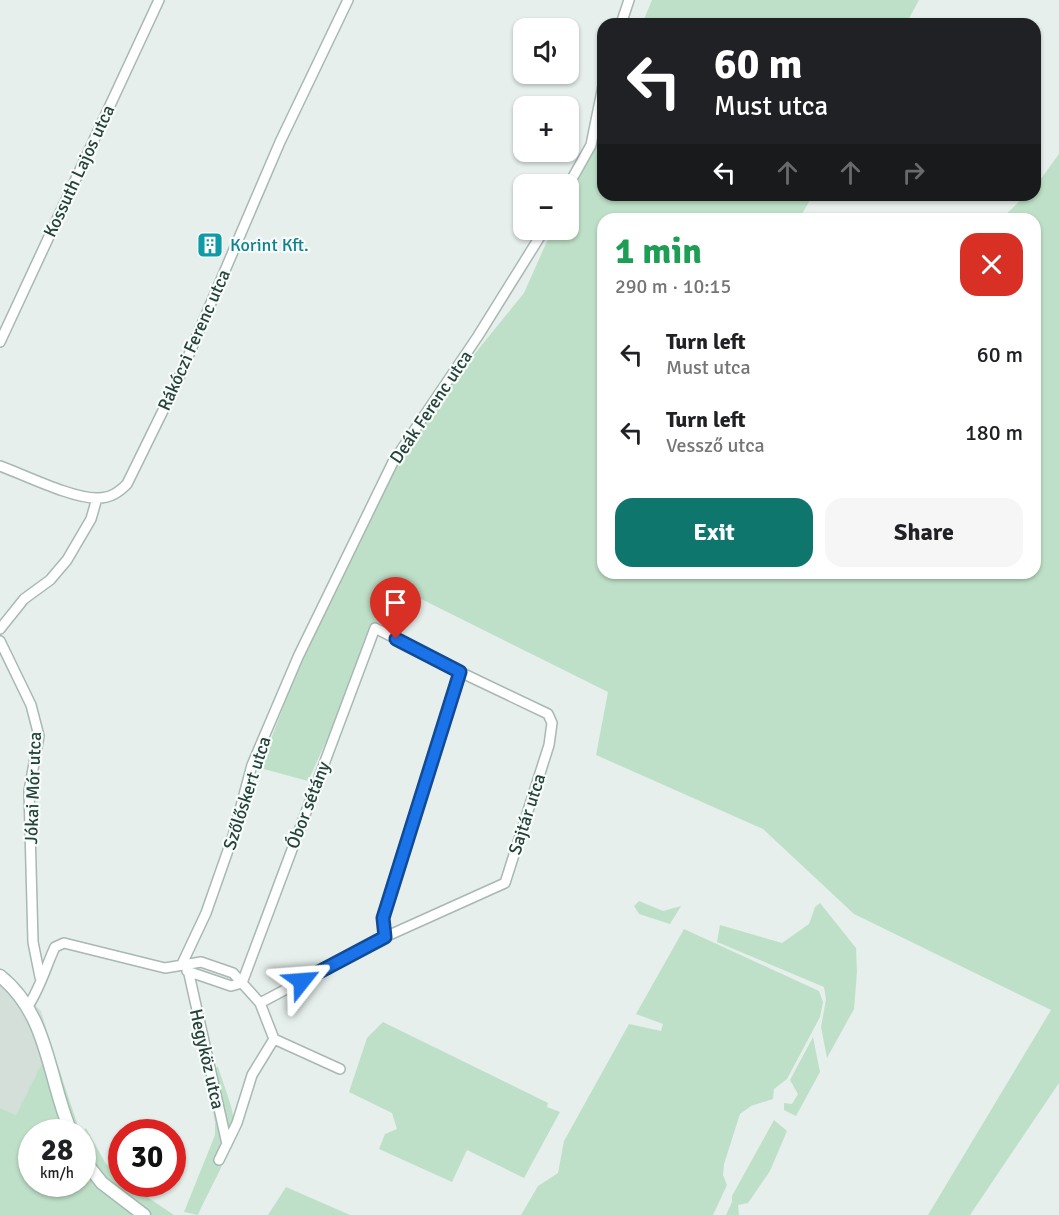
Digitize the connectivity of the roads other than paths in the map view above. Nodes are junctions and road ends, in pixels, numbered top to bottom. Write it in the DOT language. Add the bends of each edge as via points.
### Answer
graph roads {
  1 [pos="159,0"];
  2 [pos="348,0"];
  3 [pos="629,0"];
  4 [pos="623,18"];
  5 [pos="597,116"];
  6 [pos="575,174"];
  7 [pos="538,240"];
  8 [pos="0,342"];
  9 [pos="0,466"];
  10 [pos="97,498"];
  11 [pos="315,623"];
  12 [pos="0,629"];
  13 [pos="0,641"];
  14 [pos="460,672"];
  15 [pos="385,937"];
  16 [pos="182,964"];
  17 [pos="189,974"];
  18 [pos="0,976"];
  19 [pos="40,977"];
  20 [pos="242,983"];
  21 [pos="260,1003"];
  22 [pos="28,1006"];
  23 [pos="274,1039"];
  24 [pos="340,1069"];
  25 [pos="67,1119"];
  26 [pos="227,1144"];
  27 [pos="219,1160"];
  28 [pos="96,1176"];
  29 [pos="144,1215"];
  1 -- 8 [label="street, Kossuth Lajos utca"];
  2 -- 10 [label="street, Rákóczi Ferenc utca" via="280,142 137,466 118,493"];
  3 -- 4 [label="street"];
  5 -- 6 [label="street" via="591,145"];
  7 -- 11 [label="street, Deák Ferenc utca" via="400,449"];
  9 -- 10 [label="street"];
  10 -- 12 [label="street" via="91,519 67,560 50,580 24,599"];
  11 -- 16 [label="street, Szőlőskert utca" via="252,765 206,913"];
  13 -- 19 [label="street, Jókai Mór utca" via="31,705 39,736 29,791 33,942"];
  14 -- 15 [label="street" via="383,918"];
  14 -- 15 [label="street, Sajtár utca" via="549,714 549,745 505,883"];
  14 -- 20 [label="street, Óbor sétány" via="375,628"];
  15 -- 21 [label="street"];
  16 -- 17 [label="street"];
  16 -- 19 [label="street" via="165,968 63,943 55,947"];
  16 -- 20 [label="street" via="201,962 233,973"];
  17 -- 20 [label="street" via="231,986"];
  17 -- 26 [label="street, Hegyköz utca"];
  18 -- 22 [label="main road"];
  19 -- 22 [label="street" via="36,995"];
  20 -- 21 [label="street"];
  21 -- 23 [label="street"];
  22 -- 25 [label="main road"];
  23 -- 24 [label="street"];
  23 -- 26 [label="street" via="252,1075"];
  26 -- 27 [label="street"];
  28 -- 29 [label="main road"];
}
